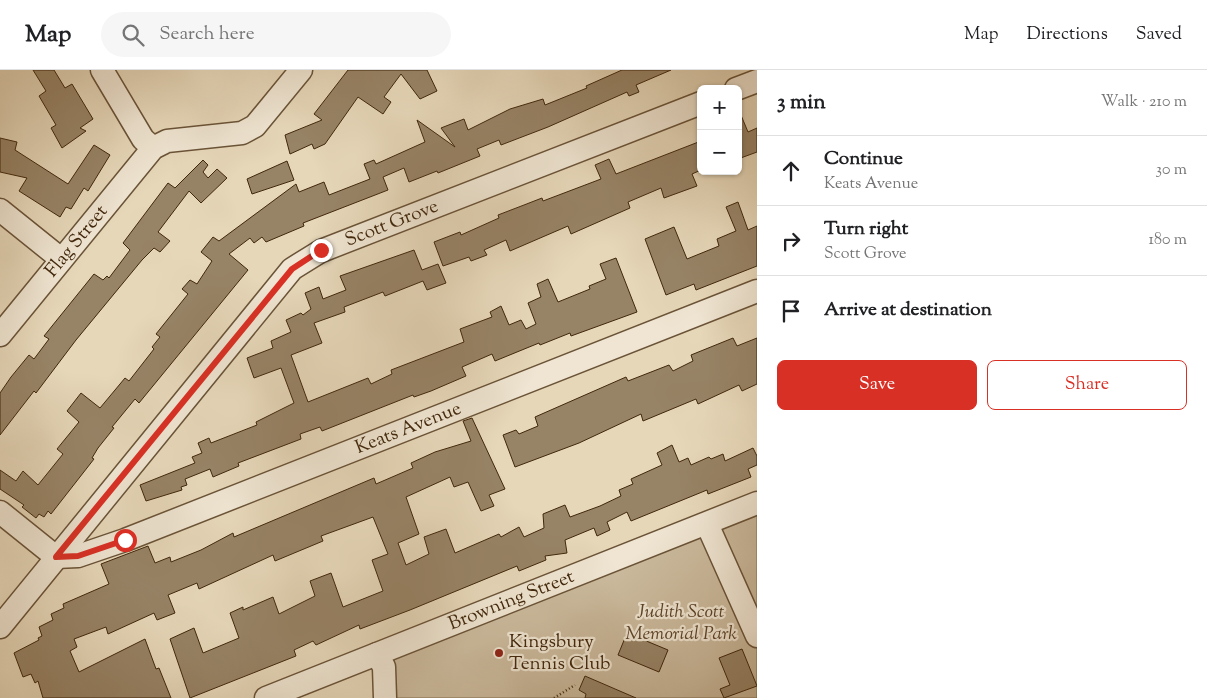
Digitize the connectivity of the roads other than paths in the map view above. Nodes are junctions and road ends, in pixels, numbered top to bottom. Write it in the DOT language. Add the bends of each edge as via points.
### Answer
graph roads {
  1 [pos="102,70"];
  2 [pos="301,70"];
  3 [pos="757,81"];
  4 [pos="742,87"];
  5 [pos="697,105"];
  6 [pos="153,148"];
  7 [pos="0,210"];
  8 [pos="60,259"];
  9 [pos="757,291"];
  10 [pos="0,334"];
  11 [pos="757,503"];
  12 [pos="0,512"];
  13 [pos="706,524"];
  14 [pos="56,557"];
  15 [pos="0,626"];
  16 [pos="757,636"];
  17 [pos="377,654"];
  18 [pos="266,698"];
  19 [pos="385,698"];
  1 -- 6 [label="street" via="143,138"];
  2 -- 6 [label="street" via="255,126 242,133 168,141"];
  3 -- 4 [label="street"];
  5 -- 14 [label="street, Scott Grove" via="321,250 303,260 292,269"];
  6 -- 8 [label="street, Flag Street"];
  7 -- 8 [label="street"];
  8 -- 10 [label="street, Flag Street"];
  9 -- 14 [label="street, Keats Avenue" via="125,540 78,556"];
  11 -- 13 [label="street, Browning Street"];
  12 -- 14 [label="street"];
  13 -- 16 [label="street"];
  13 -- 17 [label="street, Browning Street"];
  14 -- 15 [label="street, Scott Grove"];
  17 -- 18 [label="street, Browning Street"];
  17 -- 19 [label="street" via="384,667"];
}
